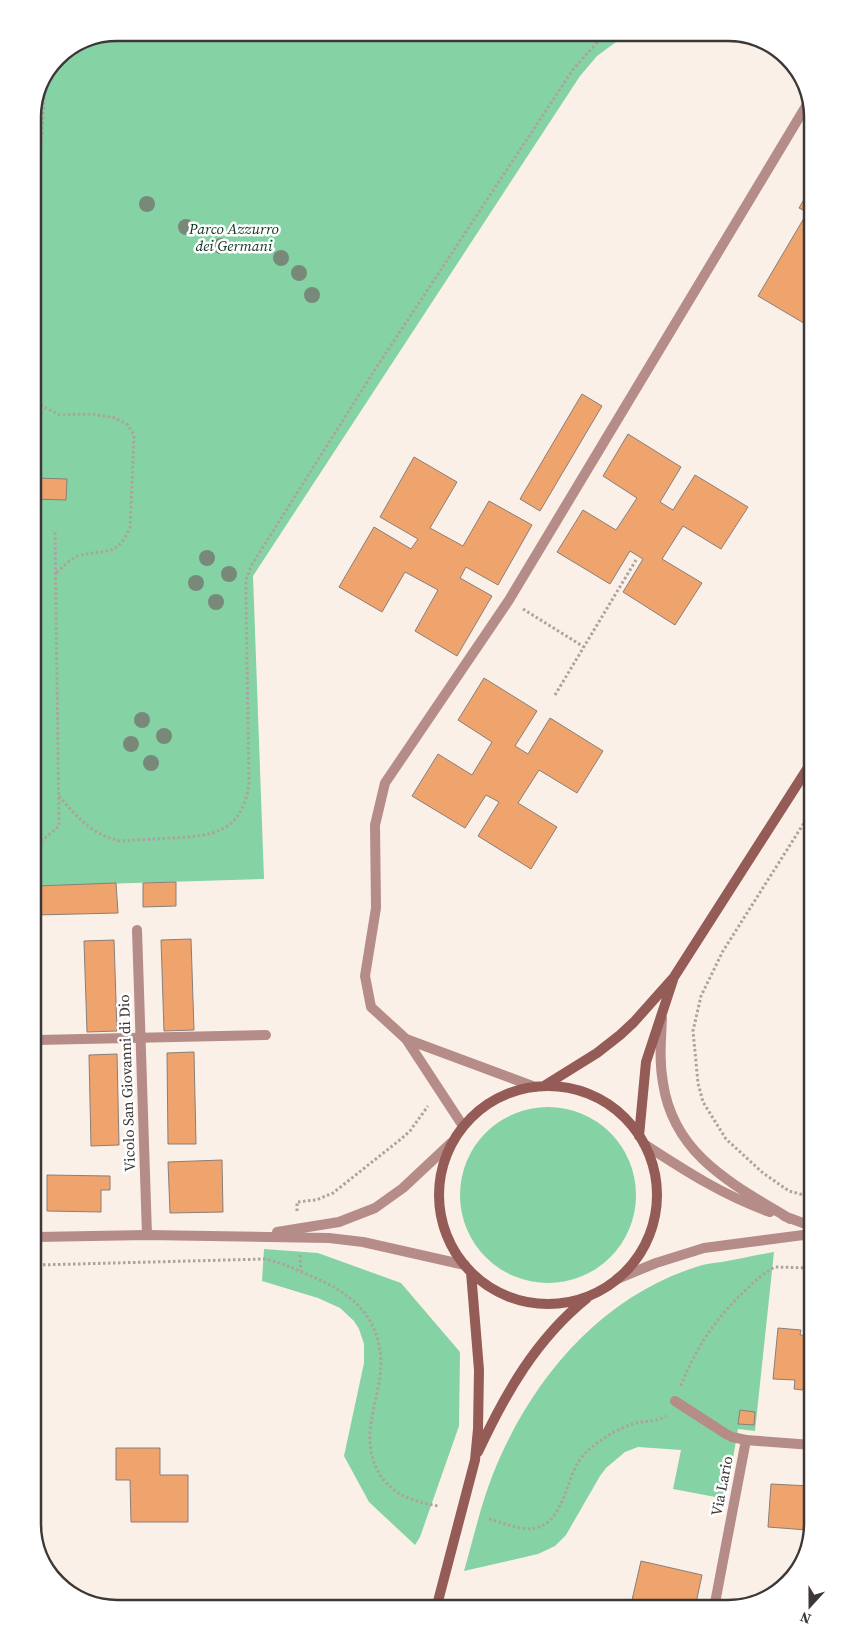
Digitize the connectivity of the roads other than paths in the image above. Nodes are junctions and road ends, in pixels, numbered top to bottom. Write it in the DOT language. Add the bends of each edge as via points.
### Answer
graph roads {
  1 [pos="803,111"];
  2 [pos="804,774"];
  3 [pos="137,930"];
  4 [pos="674,977"];
  5 [pos="662,1017"];
  6 [pos="266,1034"];
  7 [pos="141,1038"];
  8 [pos="406,1039"];
  9 [pos="41,1040"];
  10 [pos="540,1086"];
  11 [pos="463,1126"];
  12 [pos="642,1140"];
  13 [pos="452,1144"];
  14 [pos="790,1219"];
  15 [pos="804,1224"];
  16 [pos="299,1233"];
  17 [pos="147,1235"];
  18 [pos="804,1235"];
  19 [pos="41,1237"];
  20 [pos="468,1269"];
  21 [pos="617,1279"];
  22 [pos="593,1294"];
  23 [pos="675,1402"];
  24 [pos="746,1440"];
  25 [pos="804,1444"];
  26 [pos="475,1460"];
  27 [pos="438,1600"];
  28 [pos="716,1600"];
  1 -- 8 [label="street" via="509,600 385,783 375,825 376,908 364,976 372,1007"];
  2 -- 4 [label="main road"];
  3 -- 7 [label="street, Vicolo San Giovanni di Dio"];
  4 -- 5 [label="main road"];
  4 -- 10 [label="main road" via="620,1035 597,1053"];
  5 -- 12 [label="main road" via="646,1062"];
  5 -- 14 [label="street" via="662,1082 681,1133 721,1176"];
  6 -- 7 [label="street"];
  7 -- 9 [label="street"];
  7 -- 17 [label="street, Vicolo San Giovanni di Dio"];
  8 -- 10 [label="street"];
  8 -- 11 [label="street"];
  10 -- 11 [label="main road" via="508,1093 491,1102"];
  10 -- 12 [label="main road" via="572,1089 598,1098 621,1114"];
  11 -- 13 [label="main road"];
  12 -- 14 [label="street" via="719,1190"];
  12 -- 21 [label="main road" via="656,1179 654,1216 641,1251"];
  13 -- 16 [label="street" via="376,1208"];
  13 -- 20 [label="main road" via="442,1169 439,1206 450,1242"];
  14 -- 15 [label="street"];
  16 -- 17 [label="street"];
  16 -- 20 [label="street" via="363,1242"];
  17 -- 19 [label="street"];
  18 -- 21 [label="street" via="704,1248"];
  20 -- 22 [label="main road" via="494,1289 529,1302 566,1302"];
  20 -- 26 [label="main road" via="479,1377"];
  21 -- 22 [label="main road"];
  22 -- 26 [label="main road" via="558,1325 524,1368 499,1409"];
  23 -- 24 [label="street" via="726,1434"];
  24 -- 25 [label="street, Via Lario"];
  24 -- 28 [label="street, Via Lario"];
  26 -- 27 [label="main road"];
}
